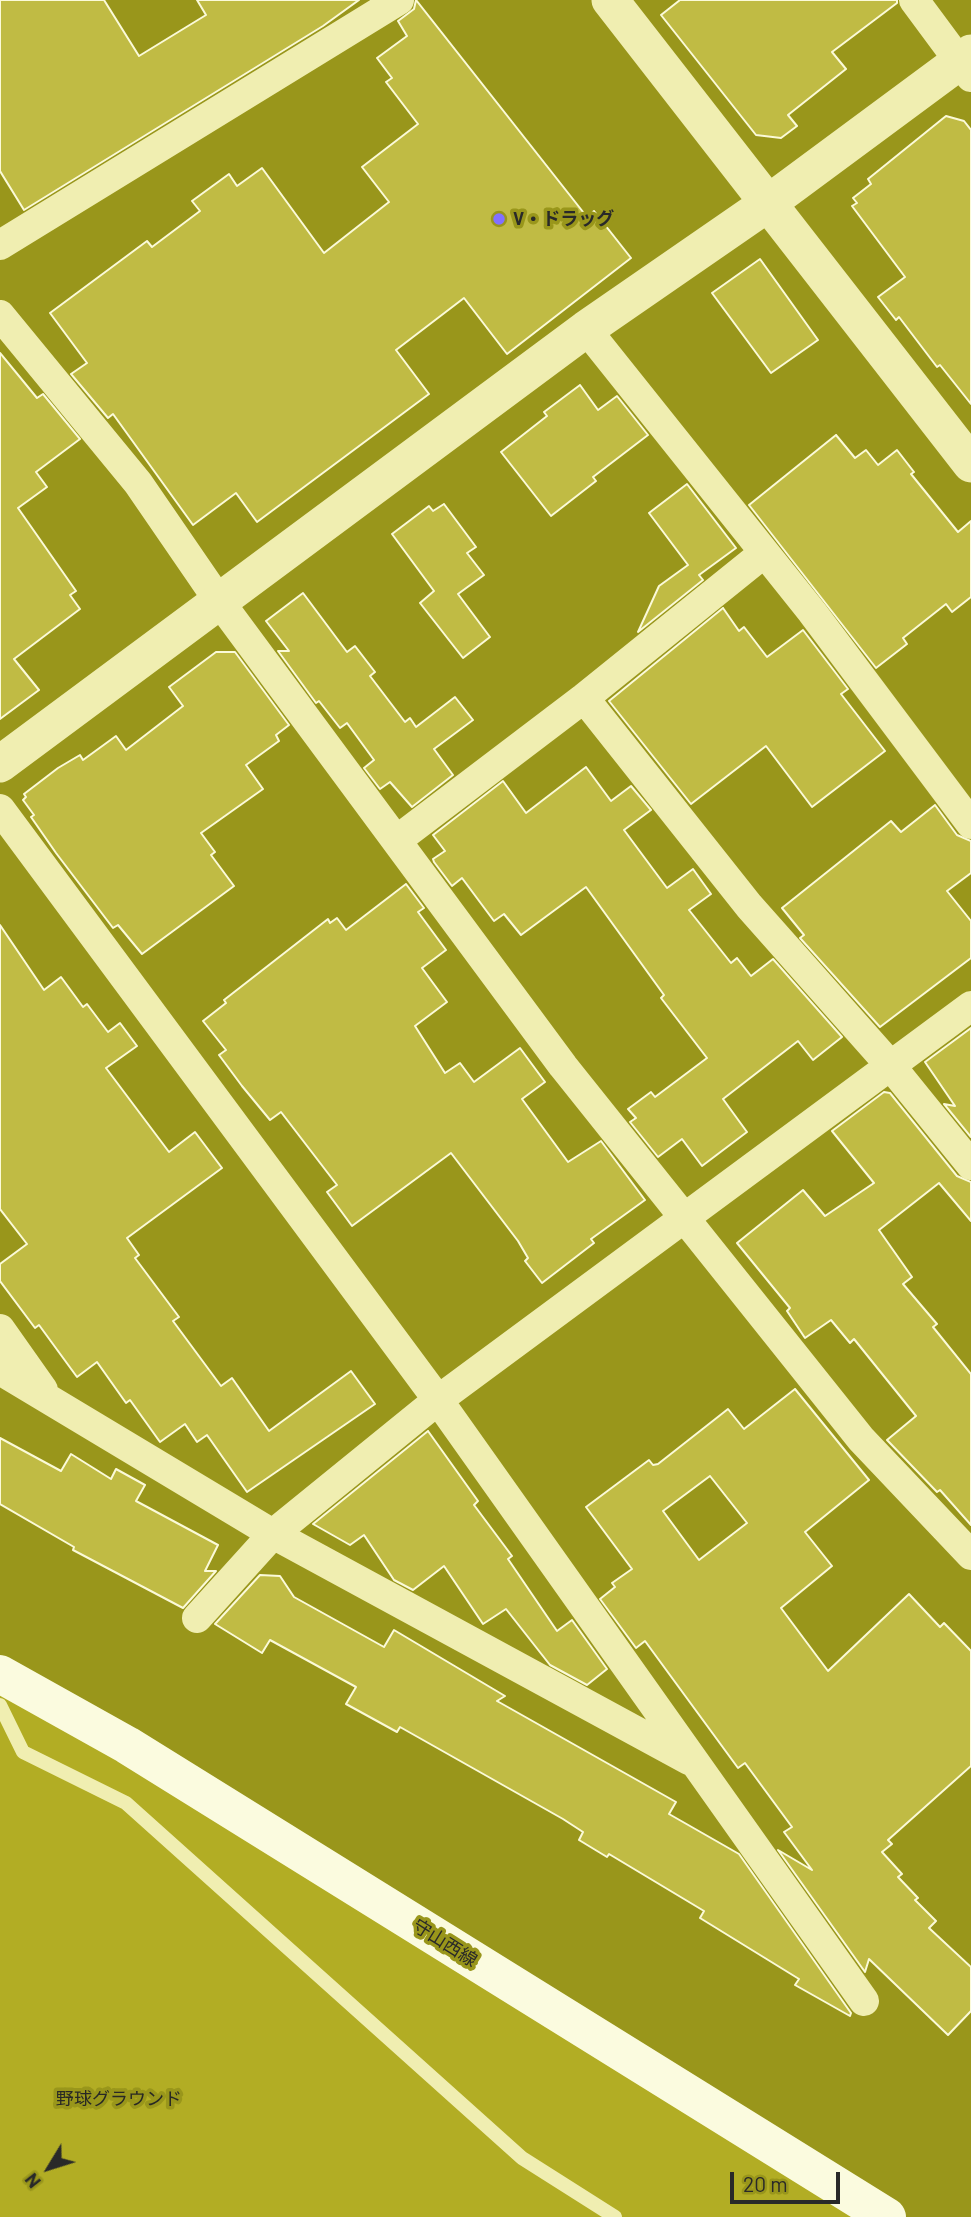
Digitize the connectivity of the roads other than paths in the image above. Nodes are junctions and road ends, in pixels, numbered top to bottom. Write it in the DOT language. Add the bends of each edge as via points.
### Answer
graph roads {
  1 [pos="399,0"];
  2 [pos="610,0"];
  3 [pos="914,0"];
  4 [pos="967,64"];
  5 [pos="767,204"];
  6 [pos="0,245"];
  7 [pos="0,315"];
  8 [pos="586,329"];
  9 [pos="971,464"];
  10 [pos="764,553"];
  11 [pos="219,601"];
  12 [pos="584,698"];
  13 [pos="0,764"];
  14 [pos="0,810"];
  15 [pos="971,824"];
  16 [pos="397,840"];
  17 [pos="971,1006"];
  18 [pos="890,1065"];
  19 [pos="971,1165"];
  20 [pos="687,1217"];
  21 [pos="0,1329"];
  22 [pos="0,1370"];
  23 [pos="47,1396"];
  24 [pos="438,1400"];
  25 [pos="273,1534"];
  26 [pos="971,1555"];
  27 [pos="197,1618"];
  28 [pos="0,1674"];
  29 [pos="0,1705"];
  30 [pos="695,1764"];
  31 [pos="864,2001"];
  32 [pos="615,2217"];
  33 [pos="887,2217"];
  1 -- 6 [label="street"];
  2 -- 5 [label="street"];
  3 -- 4 [label="street"];
  4 -- 5 [label="street"];
  5 -- 8 [label="street"];
  5 -- 9 [label="street"];
  7 -- 11 [label="street" via="138,483"];
  8 -- 10 [label="street"];
  8 -- 11 [label="street"];
  10 -- 12 [label="street"];
  10 -- 15 [label="street"];
  11 -- 13 [label="street"];
  11 -- 16 [label="street"];
  12 -- 16 [label="street"];
  12 -- 18 [label="street" via="749,906"];
  14 -- 24 [label="street"];
  16 -- 20 [label="street" via="563,1066"];
  17 -- 18 [label="street"];
  18 -- 19 [label="street"];
  18 -- 20 [label="street"];
  20 -- 24 [label="street"];
  20 -- 26 [label="street" via="861,1439"];
  21 -- 23 [label="street"];
  22 -- 23 [label="street"];
  23 -- 25 [label="street"];
  24 -- 25 [label="street"];
  24 -- 30 [label="street"];
  25 -- 27 [label="street"];
  25 -- 30 [label="street"];
  28 -- 33 [label="main road, 守山西線" via="127,1745"];
  29 -- 32 [label="lane" via="23,1752 126,1803 522,2158"];
  30 -- 31 [label="street"];
}
